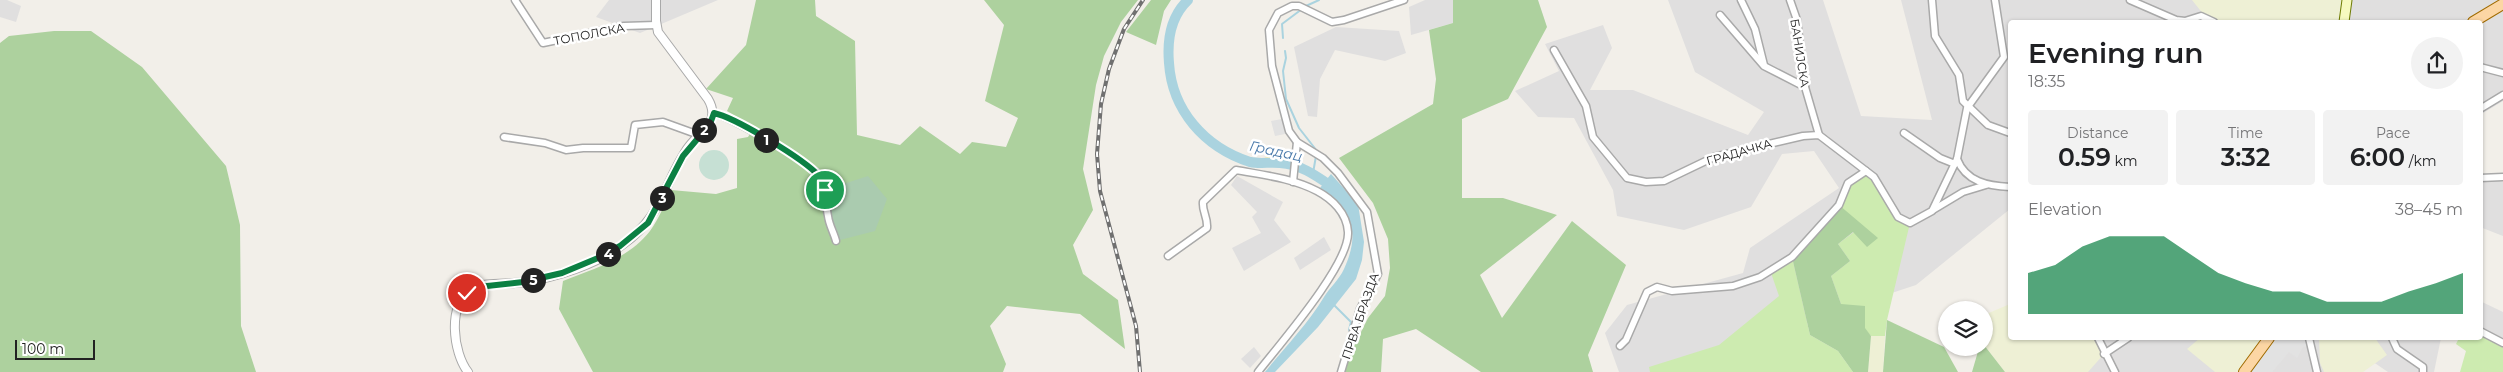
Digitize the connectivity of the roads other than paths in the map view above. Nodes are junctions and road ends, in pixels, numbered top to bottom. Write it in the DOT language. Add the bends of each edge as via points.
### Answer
graph roads {
  1 [pos="515,0"];
  2 [pos="656,0"];
  3 [pos="1404,0"];
  4 [pos="1741,0"];
  5 [pos="1790,0"];
  6 [pos="1932,0"];
  7 [pos="1995,0"];
  8 [pos="2130,0"];
  9 [pos="2347,0"];
  10 [pos="2503,4"];
  11 [pos="1720,15"];
  12 [pos="2176,20"];
  13 [pos="2188,20"];
  14 [pos="2210,20"];
  15 [pos="2344,20"];
  16 [pos="2476,20"];
  17 [pos="656,25"];
  18 [pos="1554,50"];
  19 [pos="1764,66"];
  20 [pos="2483,68"];
  21 [pos="2503,74"];
  22 [pos="1804,87"];
  23 [pos="2503,95"];
  24 [pos="1969,106"];
  25 [pos="2483,107"];
  26 [pos="714,113"];
  27 [pos="2008,132"];
  28 [pos="1904,133"];
  29 [pos="699,135"];
  30 [pos="1819,135"];
  31 [pos="504,137"];
  32 [pos="1297,142"];
  33 [pos="1956,161"];
  34 [pos="1866,171"];
  35 [pos="2483,178"];
  36 [pos="2503,178"];
  37 [pos="1293,180"];
  38 [pos="1986,185"];
  39 [pos="2008,187"];
  40 [pos="1932,211"];
  41 [pos="836,241"];
  42 [pos="1168,256"];
  43 [pos="2483,333"];
  44 [pos="2099,340"];
  45 [pos="2125,340"];
  46 [pos="2268,340"];
  47 [pos="2309,340"];
  48 [pos="2393,340"];
  49 [pos="2503,343"];
  50 [pos="1620,346"];
  51 [pos="2104,354"];
  52 [pos="468,372"];
  53 [pos="1258,372"];
  54 [pos="1341,372"];
  55 [pos="2115,372"];
  56 [pos="2244,372"];
  57 [pos="2317,372"];
  58 [pos="2423,372"];
  1 -- 17 [label="street, ТОПОЛСКА" via="543,43 624,26"];
  2 -- 17 [label="street"];
  3 -- 32 [label="street" via="1332,22 1299,6 1284,9 1278,14 1269,30 1272,66 1285,118"];
  4 -- 19 [label="street" via="1754,29"];
  5 -- 22 [label="street, БАНИЈСКА" via="1797,20"];
  6 -- 24 [label="street" via="1936,40 1959,75 1963,99"];
  7 -- 24 [label="street" via="2004,57"];
  8 -- 12 [label="street"];
  9 -- 15 [label="main road"];
  10 -- 16 [label="main road"];
  11 -- 19 [label="street"];
  13 -- 14 [label="street" via="2201,16"];
  17 -- 26 [label="street" via="664,42 708,99"];
  18 -- 30 [label="street, ГРАДАЧКА" via="1586,106 1593,138 1627,178 1646,182 1664,180 1714,157"];
  19 -- 22 [label="street"];
  20 -- 21 [label="street"];
  22 -- 30 [label="street, БАНИЈСКА"];
  23 -- 25 [label="street"];
  24 -- 27 [label="street" via="1988,125"];
  24 -- 33 [label="street" via="1964,116"];
  26 -- 29 [label="street" via="710,124"];
  26 -- 41 [label="street" via="747,128 810,167 821,178"];
  28 -- 33 [label="street" via="1940,158"];
  29 -- 31 [label="street" via="663,122 635,125 631,148 566,150 545,143"];
  29 -- 52 [label="street" via="683,156 648,223 620,246 562,273 478,287 464,296 457,309 456,341 460,360"];
  30 -- 34 [label="street"];
  32 -- 37 [label="street"];
  32 -- 54 [label="street, ПРВА БРАЗДА" via="1323,158 1367,212 1378,274 1360,309"];
  33 -- 38 [label="street" via="1967,175"];
  33 -- 40 [label="street"];
  34 -- 40 [label="street" via="1874,177 1898,218 1906,223 1916,222"];
  34 -- 50 [label="street" via="1848,183 1839,205 1792,257 1760,277 1733,286 1672,291 1657,288 1647,292 1626,340"];
  35 -- 36 [label="street"];
  37 -- 42 [label="street" via="1236,170 1203,202 1207,228"];
  37 -- 53 [label="street" via="1332,202 1346,220 1349,233 1330,277"];
  38 -- 39 [label="street"];
  38 -- 40 [label="street" via="1963,192"];
  43 -- 49 [label="street"];
  44 -- 51 [label="street"];
  45 -- 51 [label="street"];
  46 -- 56 [label="main road"];
  47 -- 57 [label="street"];
  48 -- 58 [label="street" via="2397,349 2423,367"];
  51 -- 55 [label="street"];
}
